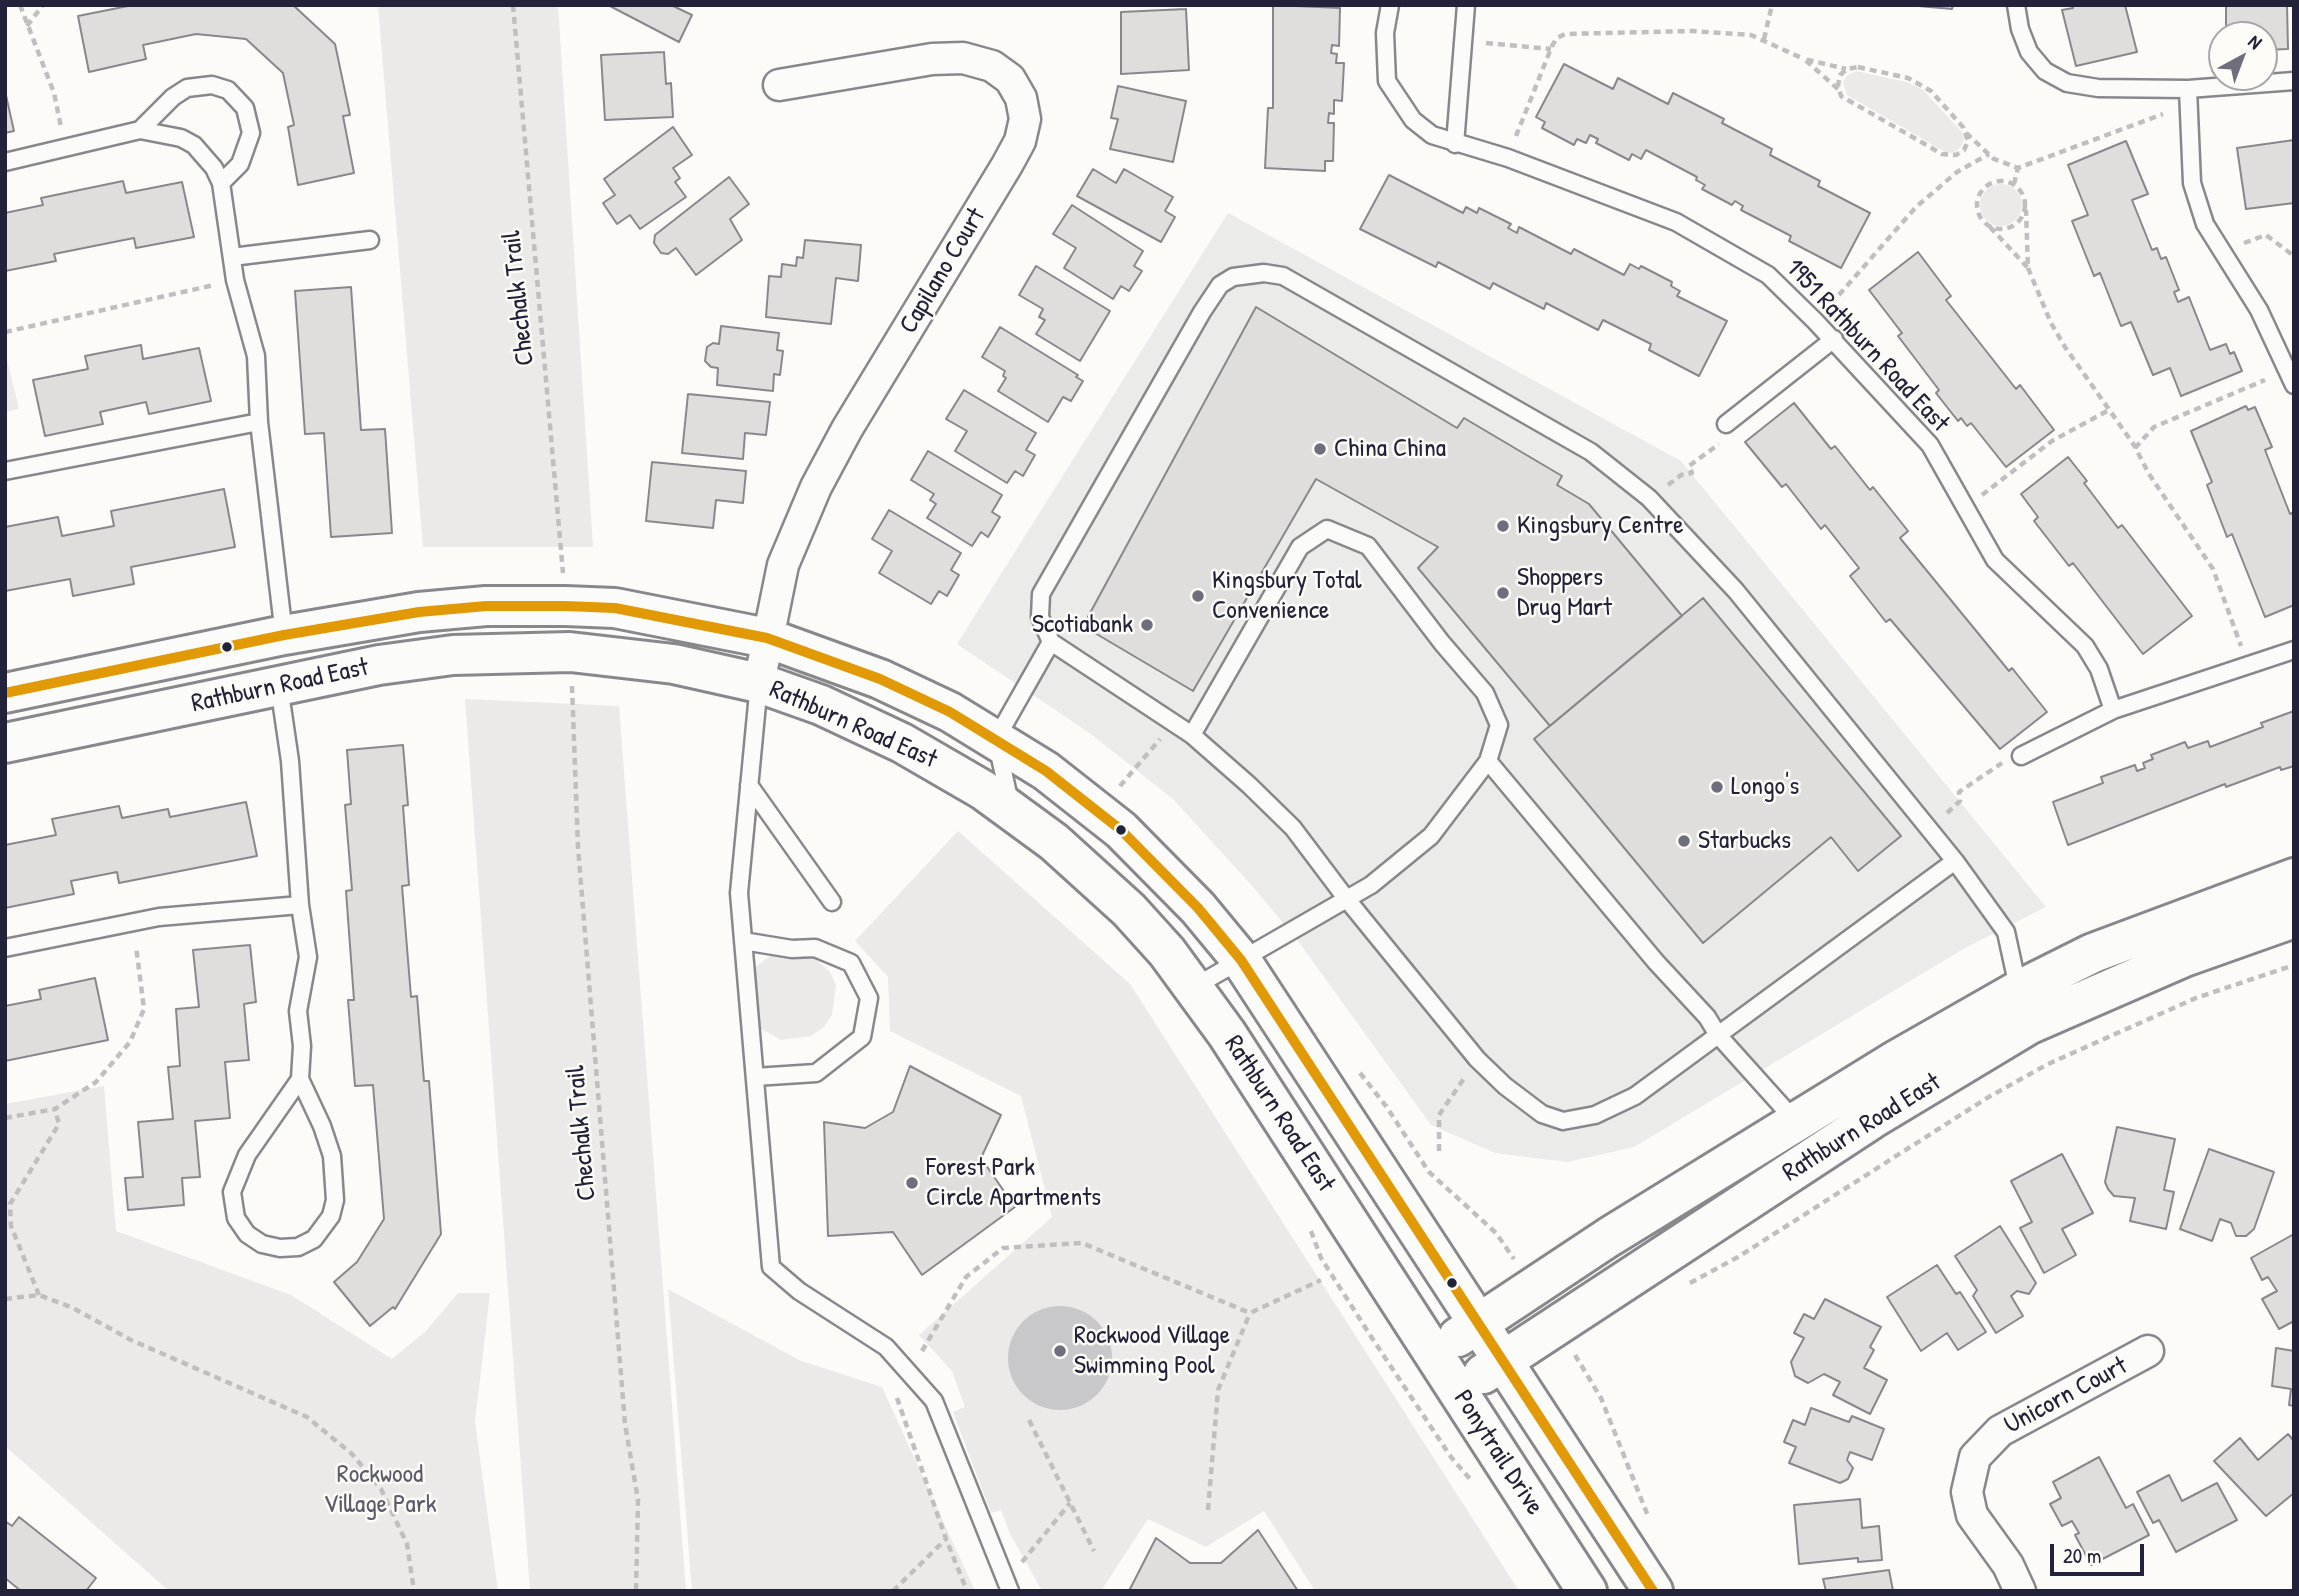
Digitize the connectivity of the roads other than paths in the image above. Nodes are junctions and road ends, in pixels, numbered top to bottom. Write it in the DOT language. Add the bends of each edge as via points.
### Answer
graph roads {
  1 [pos="1390,5"];
  2 [pos="1466,5"];
  3 [pos="2015,5"];
  4 [pos="2294,81"];
  5 [pos="779,85"];
  6 [pos="2188,89"];
  7 [pos="140,130"];
  8 [pos="1455,144"];
  9 [pos="5,162"];
  10 [pos="221,183"];
  11 [pos="370,240"];
  12 [pos="232,257"];
  13 [pos="1834,340"];
  14 [pos="2291,377"];
  15 [pos="259,422"];
  16 [pos="1727,423"];
  17 [pos="5,471"];
  18 [pos="284,635"];
  19 [pos="767,638"];
  20 [pos="1051,642"];
  21 [pos="2294,649"];
  22 [pos="759,683"];
  23 [pos="278,685"];
  24 [pos="5,693"];
  25 [pos="2113,710"];
  26 [pos="1192,734"];
  27 [pos="996,739"];
  28 [pos="5,743"];
  29 [pos="2021,756"];
  30 [pos="1488,761"];
  31 [pos="749,785"];
  32 [pos="1011,809"];
  33 [pos="1955,861"];
  34 [pos="2294,878"];
  35 [pos="1345,897"];
  36 [pos="832,902"];
  37 [pos="300,905"];
  38 [pos="2294,918"];
  39 [pos="743,941"];
  40 [pos="5,948"];
  41 [pos="1241,960"];
  42 [pos="1194,987"];
  43 [pos="2024,1007"];
  44 [pos="1718,1035"];
  45 [pos="755,1077"];
  46 [pos="300,1079"];
  47 [pos="1810,1137"];
  48 [pos="1409,1314"];
  49 [pos="1479,1322"];
  50 [pos="1434,1352"];
  51 [pos="2148,1352"];
  52 [pos="1504,1361"];
  53 [pos="1458,1391"];
  54 [pos="1007,1587"];
  55 [pos="1587,1591"];
  56 [pos="1653,1591"];
  57 [pos="2020,1591"];
  1 -- 8 [label="lane, 1951 Rathburn Road East" via="1385,33 1388,81 1413,120 1432,135"];
  2 -- 8 [label="lane"];
  3 -- 6 [label="lane" via="2029,52 2056,78 2098,88"];
  4 -- 6 [label="lane"];
  5 -- 19 [label="street, Capilano Court" via="932,59 963,58 992,66 1010,79 1021,98 1025,120 1007,165 816,487 783,565"];
  6 -- 14 [label="lane" via="2192,183 2205,224 2259,310"];
  7 -- 9 [label="lane"];
  7 -- 10 [label="lane" via="166,133 194,145"];
  7 -- 10 [label="lane" via="187,88 212,85 228,90 245,108 251,132 240,164"];
  8 -- 13 [label="lane, 1951 Rathburn Road East" via="1508,158 1676,222 1768,275"];
  10 -- 12 [label="lane"];
  11 -- 12 [label="lane"];
  12 -- 15 [label="lane" via="256,356"];
  13 -- 16 [label="lane"];
  13 -- 25 [label="lane, 1951 Rathburn Road East" via="1930,446 1995,560 2085,646 2099,669"];
  15 -- 17 [label="lane"];
  15 -- 18 [label="lane"];
  18 -- 19 [label="street, Rathburn Road East" via="419,612 565,606 615,608"];
  18 -- 24 [label="street, Rathburn Road East"];
  19 -- 22 [label="street, Capilano Court"];
  19 -- 27 [label="street, Rathburn Road East" via="880,679"];
  20 -- 26 [label="lane"];
  20 -- 27 [label="lane"];
  20 -- 33 [label="lane" via="1040,617 1041,594 1208,303 1220,285 1248,273 1283,276 1591,452 1649,498 1736,591"];
  21 -- 25 [label="lane"];
  22 -- 23 [label="street, Rathburn Road East" via="674,664 570,652 453,654"];
  22 -- 31 [label="lane"];
  22 -- 32 [label="street, Rathburn Road East" via="821,705 902,743"];
  23 -- 28 [label="street, Rathburn Road East"];
  23 -- 37 [label="lane" via="290,761"];
  25 -- 29 [label="lane"];
  26 -- 30 [label="lane" via="1300,547 1327,529 1368,546 1485,693 1499,725"];
  26 -- 35 [label="lane" via="1293,828"];
  27 -- 32 [label="lane"];
  27 -- 41 [label="street, Rathburn Road East" via="1098,811 1156,864"];
  30 -- 35 [label="lane" via="1431,836 1371,885"];
  30 -- 44 [label="lane"];
  31 -- 36 [label="lane"];
  31 -- 39 [label="lane" via="739,893"];
  32 -- 42 [label="street, Rathburn Road East" via="1129,909"];
  33 -- 43 [label="lane" via="2006,932"];
  33 -- 44 [label="lane"];
  34 -- 43 [label="street, Rathburn Road East" via="2093,953"];
  35 -- 41 [label="lane"];
  35 -- 44 [label="lane" via="1477,1059 1532,1107 1563,1121 1595,1115 1635,1096"];
  37 -- 40 [label="lane" via="159,917"];
  37 -- 46 [label="lane" via="309,957 298,1011"];
  38 -- 43 [label="street, Rathburn Road East"];
  39 -- 45 [label="lane"];
  39 -- 45 [label="lane" via="815,948 851,963 869,998 862,1037 816,1073"];
  41 -- 42 [label="lane"];
  41 -- 49 [label="street, Rathburn Road East"];
  42 -- 48 [label="street, Rathburn Road East"];
  43 -- 47 [label="street, Rathburn Road East" via="1898,1059"];
  44 -- 47 [label="lane"];
  45 -- 54 [label="lane" via="771,1267 799,1292 886,1347 934,1401"];
  46 -- 46 [label="lane" via="247,1155 232,1192 236,1219 247,1234 279,1248 298,1247 314,1238 334,1208 332,1156"];
  47 -- 49 [label="street, Rathburn Road East" via="1609,1237"];
  47 -- 52 [label="street, Rathburn Road East"];
  48 -- 50 [label="street, Ponytrail Drive"];
  49 -- 50 [label="street, Rathburn Road East"];
  49 -- 52 [label="street"];
  50 -- 53 [label="street, Ponytrail Drive"];
  51 -- 57 [label="street, Unicorn Court" via="2000,1431 1975,1457 1967,1492 1972,1516 2008,1565"];
  52 -- 53 [label="street, Rathburn Road East"];
  52 -- 56 [label="street"];
  53 -- 55 [label="street, Ponytrail Drive"];
}
